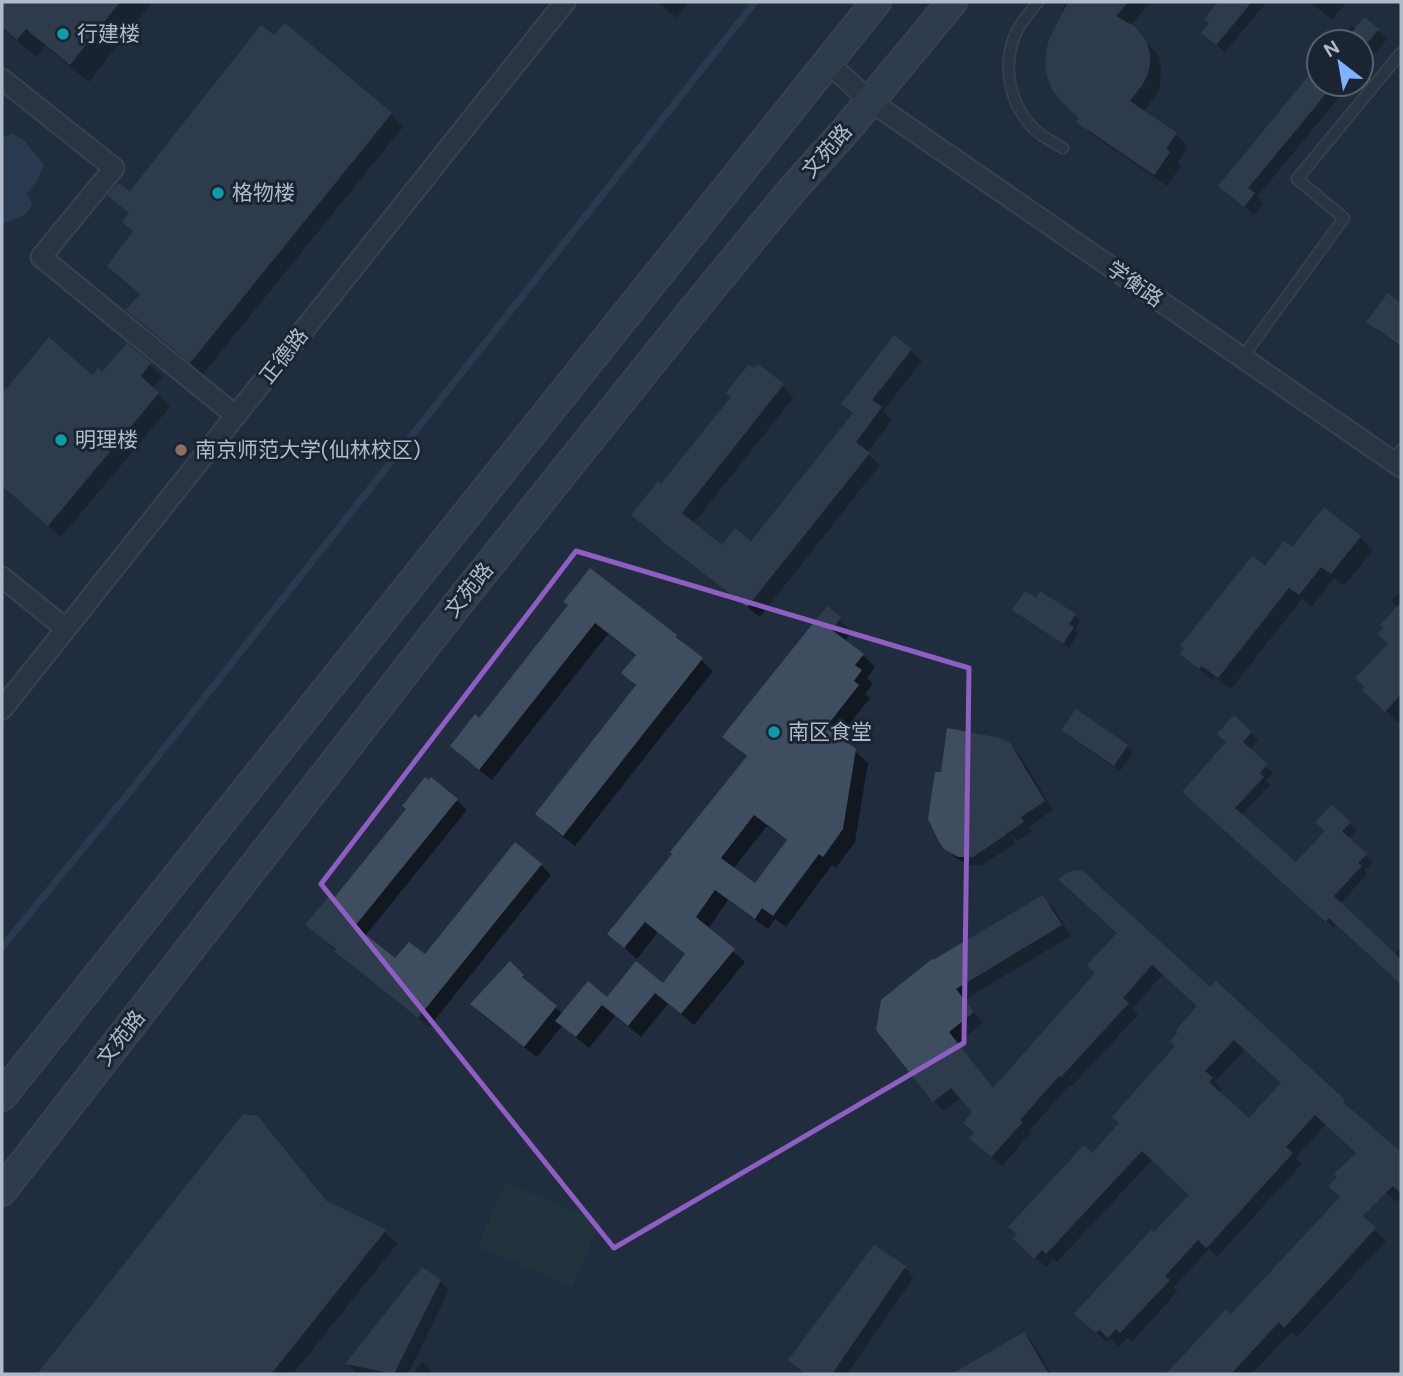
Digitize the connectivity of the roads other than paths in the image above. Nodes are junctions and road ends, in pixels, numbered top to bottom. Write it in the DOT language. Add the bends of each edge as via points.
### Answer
graph roads {
  1 [pos="565,2"];
  2 [pos="876,2"];
  3 [pos="952,2"];
  4 [pos="1038,2"];
  5 [pos="1401,53"];
  6 [pos="827,62"];
  7 [pos="2,79"];
  8 [pos="870,101"];
  9 [pos="1063,148"];
  10 [pos="1242,358"];
  11 [pos="236,416"];
  12 [pos="1398,459"];
  13 [pos="2,578"];
  14 [pos="65,629"];
  15 [pos="2,709"];
  16 [pos="2,1096"];
  17 [pos="2,1191"];
  1 -- 11 [label="street, 正德路"];
  2 -- 6 [label="main road"];
  3 -- 8 [label="main road, 文苑路"];
  4 -- 9 [label="lane" via="1014,36 1010,82 1023,115"];
  5 -- 10 [label="lane" via="1297,179 1344,218"];
  6 -- 8 [label="street, 学衡路"];
  6 -- 16 [label="main road"];
  7 -- 11 [label="street" via="114,168 41,257"];
  8 -- 10 [label="street, 学衡路"];
  8 -- 17 [label="main road, 文苑路" via="694,309 461,600"];
  10 -- 12 [label="street, 学衡路"];
  11 -- 14 [label="street, 正德路"];
  13 -- 14 [label="street"];
  14 -- 15 [label="street, 正德路"];
}
